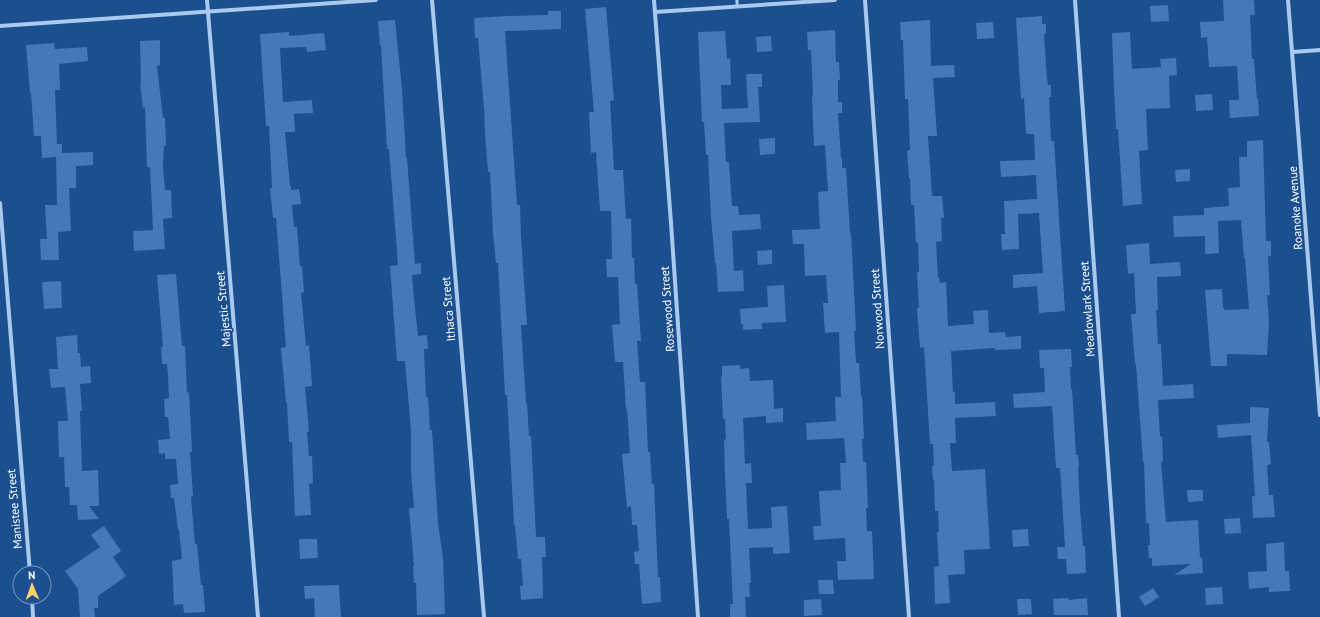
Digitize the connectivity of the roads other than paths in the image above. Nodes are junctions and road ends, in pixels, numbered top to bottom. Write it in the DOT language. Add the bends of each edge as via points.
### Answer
graph roads {
  1 [pos="207,0"];
  2 [pos="376,0"];
  3 [pos="432,0"];
  4 [pos="654,0"];
  5 [pos="736,0"];
  6 [pos="835,0"];
  7 [pos="864,0"];
  8 [pos="1075,0"];
  9 [pos="1288,0"];
  10 [pos="737,6"];
  11 [pos="208,11"];
  12 [pos="655,12"];
  13 [pos="0,26"];
  14 [pos="1320,50"];
  15 [pos="1293,52"];
  16 [pos="0,204"];
  17 [pos="1319,392"];
  18 [pos="1320,415"];
  19 [pos="29,565"];
  20 [pos="32,605"];
  21 [pos="33,617"];
  22 [pos="258,617"];
  23 [pos="484,617"];
  24 [pos="698,617"];
  25 [pos="909,617"];
  26 [pos="1119,617"];
  1 -- 11 [label="street, Majestic Street"];
  2 -- 11 [label="street"];
  3 -- 23 [label="street, Ithaca Street"];
  4 -- 12 [label="street, Rosewood Street"];
  5 -- 10 [label="lane"];
  6 -- 10 [label="street"];
  7 -- 25 [label="street, Norwood Street"];
  8 -- 26 [label="street, Meadowlark Street"];
  9 -- 15 [label="street, Roanoke Avenue"];
  10 -- 12 [label="street"];
  11 -- 13 [label="street"];
  11 -- 22 [label="street, Majestic Street"];
  12 -- 24 [label="street, Rosewood Street"];
  14 -- 15 [label="street"];
  15 -- 17 [label="street, Roanoke Avenue"];
  16 -- 19 [label="street, Manistee Street"];
  17 -- 18 [label="street, Roanoke Avenue"];
  20 -- 21 [label="street"];
}
